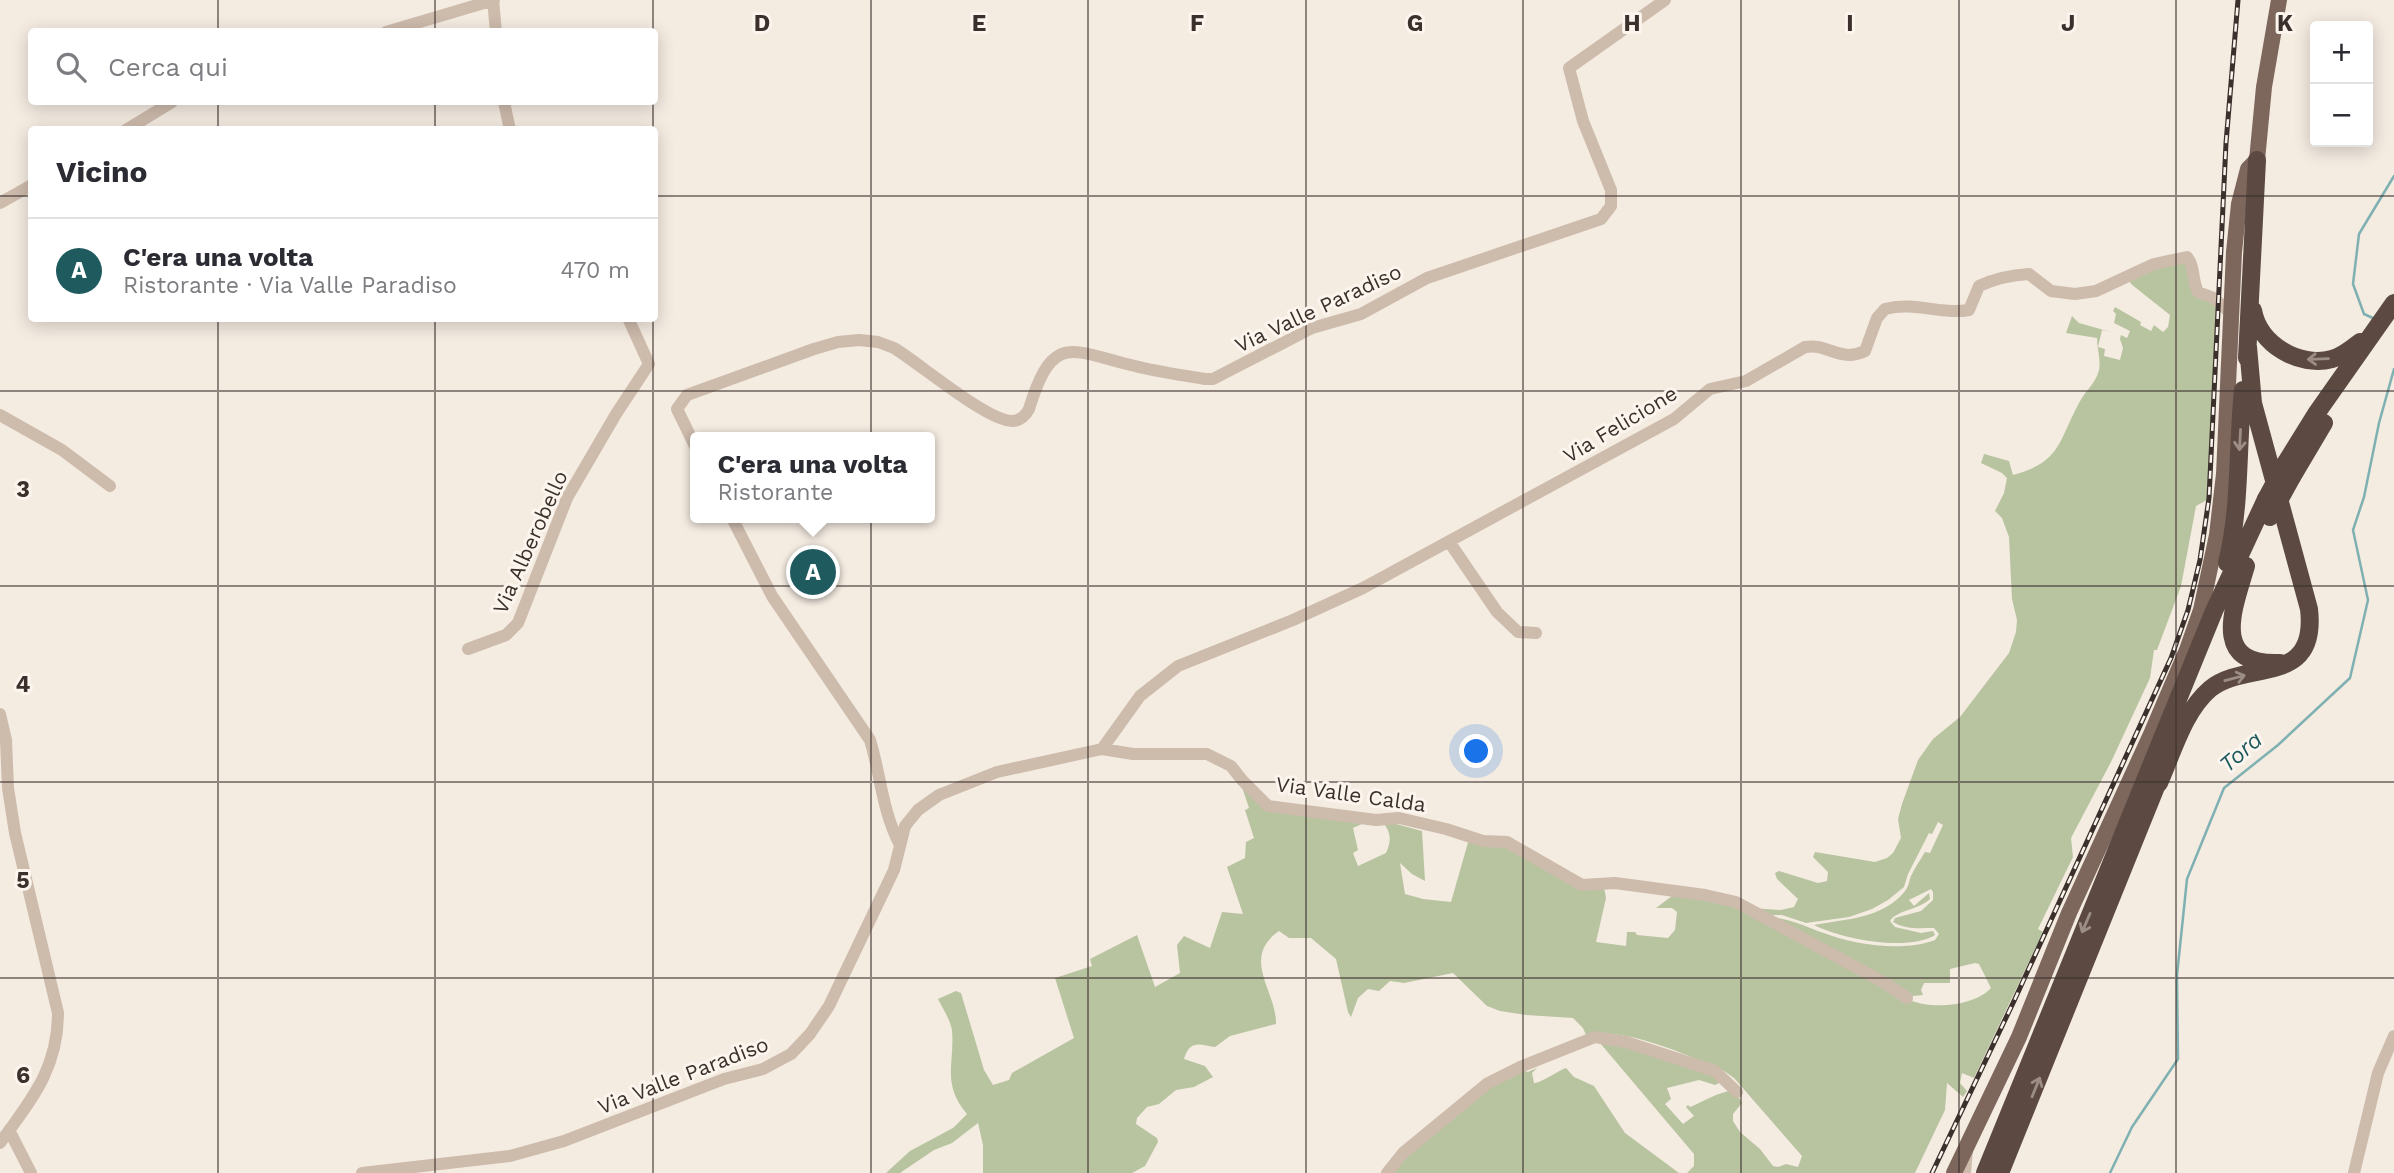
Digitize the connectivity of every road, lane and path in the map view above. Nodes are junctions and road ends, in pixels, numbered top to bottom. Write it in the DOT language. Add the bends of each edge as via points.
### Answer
graph roads {
  1 [pos="494,0"];
  2 [pos="1665,0"];
  3 [pos="2279,0"];
  4 [pos="400,28"];
  5 [pos="496,28"];
  6 [pos="167,105"];
  7 [pos="505,105"];
  8 [pos="133,126"];
  9 [pos="509,126"];
  10 [pos="2257,160"];
  11 [pos="28,188"];
  12 [pos="0,203"];
  13 [pos="2251,296"];
  14 [pos="2394,303"];
  15 [pos="2227,310"];
  16 [pos="630,322"];
  17 [pos="2394,323"];
  18 [pos="2376,328"];
  19 [pos="2248,347"];
  20 [pos="2366,353"];
  21 [pos="0,415"];
  22 [pos="690,436"];
  23 [pos="2288,471"];
  24 [pos="110,486"];
  25 [pos="735,523"];
  26 [pos="1450,543"];
  27 [pos="2246,566"];
  28 [pos="2214,611"];
  29 [pos="1535,633"];
  30 [pos="468,649"];
  31 [pos="2287,663"];
  32 [pos="0,714"];
  33 [pos="1102,749"];
  34 [pos="2146,811"];
  35 [pos="900,845"];
  36 [pos="1907,998"];
  37 [pos="2394,1036"];
  38 [pos="1737,1092"];
  39 [pos="9,1130"];
  40 [pos="0,1143"];
  41 [pos="1967,1146"];
  42 [pos="31,1173"];
  43 [pos="362,1173"];
  44 [pos="1387,1173"];
  45 [pos="1954,1173"];
  46 [pos="1965,1173"];
  47 [pos="1985,1173"];
  48 [pos="2000,1173"];
  49 [pos="2354,1173"];
  1 -- 4 [label="street"];
  1 -- 5 [label="street"];
  2 -- 22 [label="street, Via Valle Paradiso" via="1569,68 1583,121 1611,190 1611,206 1601,219 1427,278 1361,314 1312,328 1213,379 1143,368 1080,351 1064,353 1045,368 1027,414 1004,420 885,344 852,340 687,395 677,409"];
  3 -- 10 [label="main road"];
  6 -- 8 [label="street"];
  7 -- 9 [label="street"];
  10 -- 13 [label="highway"];
  10 -- 15 [label="main road" via="2248,169 2239,204"];
  11 -- 12 [label="street"];
  18 -- 13 [label="highway, one-way" via="2347,353 2304,360 2279,349 2262,332"];
  13 -- 19 [label="highway"];
  14 -- 18 [label="highway"];
  15 -- 26 [label="street, Via Felicione" via="2198,292 2187,257 2154,264 2096,291 2051,291 2029,274 1979,286 1969,310 1914,305 1885,309 1864,351 1854,356 1816,345 1805,347 1746,381 1710,389 1674,419"];
  15 -- 41 [label="main road" via="2224,474 2201,610 2019,1037"];
  16 -- 30 [label="street, Via Alberobello" via="649,364 568,498 518,623 506,635"];
  17 -- 20 [label="highway"];
  18 -- 20 [label="highway"];
  19 -- 28 [label="highway, one-way" via="2234,530"];
  19 -- 31 [label="highway" via="2253,403 2309,609 2309,638"];
  20 -- 23 [label="highway" via="2332,412"];
  21 -- 24 [label="street" via="62,450"];
  23 -- 27 [label="highway, bridge"];
  23 -- 28 [label="highway, bridge" via="2266,499"];
  25 -- 35 [label="street" via="772,596 870,740 888,823"];
  26 -- 29 [label="street" via="1497,612 1518,632"];
  26 -- 33 [label="street, Via Felicione" via="1352,594 1178,666 1140,696"];
  27 -- 31 [label="highway" via="2231,617 2232,636 2237,647 2254,660"];
  27 -- 34 [label="highway"];
  28 -- 47 [label="highway, one-way"];
  34 -- 31 [label="highway, one-way" via="2202,697 2222,681"];
  32 -- 39 [label="street" via="15,833 58,1013 51,1064 40,1088"];
  33 -- 35 [label="street" via="997,772 939,795 905,826"];
  33 -- 36 [label="street, Via Valle Calda" via="1133,754 1207,754 1231,765 1268,806 1377,820 1399,818 1483,842 1507,842 1583,885 1615,883 1736,902"];
  48 -- 34 [label="highway, one-way"];
  35 -- 43 [label="street, Via Valle Paradiso" via="894,870 829,1006 791,1055 564,1141 510,1156"];
  37 -- 49 [label="street" via="2378,1073"];
  38 -- 44 [label="street" via="1715,1071 1626,1042 1595,1037 1488,1083 1403,1153"];
  39 -- 40 [label="street"];
  39 -- 42 [label="street"];
  41 -- 45 [label="main road"];
  41 -- 46 [label="street"];
}
